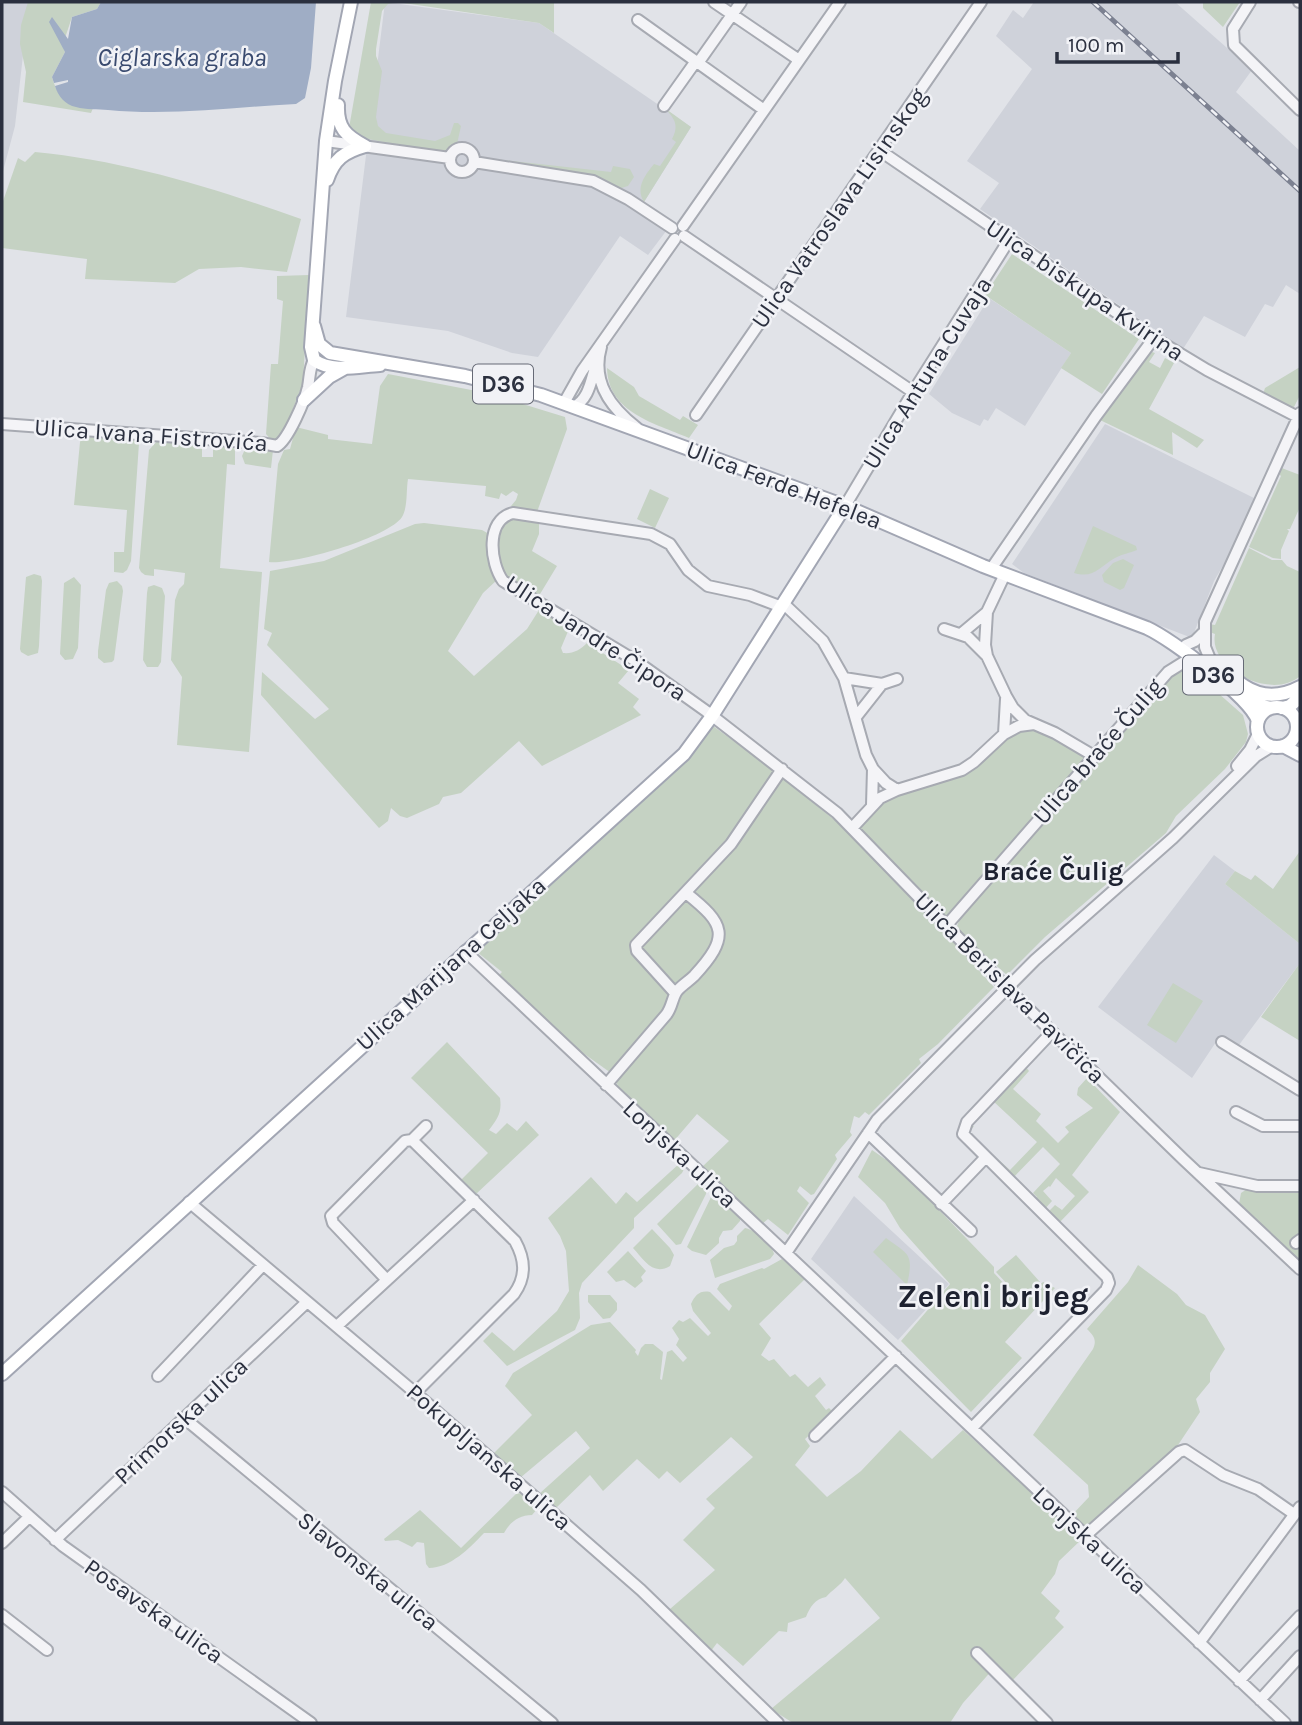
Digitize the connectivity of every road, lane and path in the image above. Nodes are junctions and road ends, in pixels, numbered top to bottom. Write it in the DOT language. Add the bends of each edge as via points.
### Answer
graph roads {
  1 [pos="351,2"];
  2 [pos="714,2"];
  3 [pos="741,2"];
  4 [pos="840,2"];
  5 [pos="981,2"];
  6 [pos="1250,2"];
  7 [pos="731,14"];
  8 [pos="638,20"];
  9 [pos="799,60"];
  10 [pos="697,62"];
  11 [pos="335,81"];
  12 [pos="664,106"];
  13 [pos="764,110"];
  14 [pos="1300,110"];
  15 [pos="326,141"];
  16 [pos="365,146"];
  17 [pos="879,150"];
  18 [pos="450,158"];
  19 [pos="474,162"];
  20 [pos="322,194"];
  21 [pos="677,235"];
  22 [pos="1010,240"];
  23 [pos="776,299"];
  24 [pos="314,326"];
  25 [pos="1154,338"];
  26 [pos="603,341"];
  27 [pos="330,353"];
  28 [pos="598,359"];
  29 [pos="314,360"];
  30 [pos="397,364"];
  31 [pos="348,367"];
  32 [pos="912,392"];
  33 [pos="303,400"];
  34 [pos="568,405"];
  35 [pos="696,415"];
  36 [pos="1299,416"];
  37 [pos="2,424"];
  38 [pos="641,431"];
  39 [pos="845,506"];
  40 [pos="991,569"];
  41 [pos="1005,574"];
  42 [pos="783,606"];
  43 [pos="987,612"];
  44 [pos="944,629"];
  45 [pos="962,633"];
  46 [pos="1203,633"];
  47 [pos="1166,639"];
  48 [pos="1186,645"];
  49 [pos="987,656"];
  50 [pos="1206,663"];
  51 [pos="1168,672"];
  52 [pos="1223,674"];
  53 [pos="844,678"];
  54 [pos="897,679"];
  55 [pos="882,684"];
  56 [pos="1300,687"];
  57 [pos="1006,696"];
  58 [pos="1300,697"];
  59 [pos="1277,708"];
  60 [pos="712,716"];
  61 [pos="856,718"];
  62 [pos="1034,724"];
  63 [pos="1298,725"];
  64 [pos="1258,727"];
  65 [pos="1004,733"];
  66 [pos="1278,746"];
  67 [pos="1300,755"];
  68 [pos="1094,756"];
  69 [pos="782,769"];
  70 [pos="873,769"];
  71 [pos="1221,789"];
  72 [pos="897,790"];
  73 [pos="872,805"];
  74 [pos="853,827"];
  75 [pos="686,893"];
  76 [pos="946,926"];
  77 [pos="465,951"];
  78 [pos="1007,988"];
  79 [pos="675,993"];
  80 [pos="1052,1032"];
  81 [pos="1222,1042"];
  82 [pos="606,1085"];
  83 [pos="1300,1090"];
  84 [pos="1236,1112"];
  85 [pos="425,1126"];
  86 [pos="1300,1126"];
  87 [pos="868,1133"];
  88 [pos="412,1140"];
  89 [pos="985,1158"];
  90 [pos="1197,1173"];
  91 [pos="1242,1184"];
  92 [pos="1300,1186"];
  93 [pos="474,1200"];
  94 [pos="189,1202"];
  95 [pos="941,1204"];
  96 [pos="1231,1205"];
  97 [pos="971,1231"];
  98 [pos="786,1252"];
  99 [pos="263,1265"];
  100 [pos="1300,1269"];
  101 [pos="387,1280"];
  102 [pos="307,1302"];
  103 [pos="337,1326"];
  104 [pos="896,1356"];
  105 [pos="2,1374"];
  106 [pos="158,1376"];
  107 [pos="415,1392"];
  108 [pos="184,1418"];
  109 [pos="972,1429"];
  110 [pos="815,1436"];
  111 [pos="2,1492"];
  112 [pos="1297,1511"];
  113 [pos="29,1517"];
  114 [pos="1085,1536"];
  115 [pos="55,1540"];
  116 [pos="2,1543"];
  117 [pos="2,1615"];
  118 [pos="1300,1616"];
  119 [pos="1199,1643"];
  120 [pos="47,1650"];
  121 [pos="977,1653"];
  122 [pos="1300,1656"];
  123 [pos="1239,1681"];
  124 [pos="1260,1700"];
  125 [pos="310,1723"];
  126 [pos="552,1723"];
  127 [pos="778,1723"];
  128 [pos="1047,1723"];
  129 [pos="1285,1723"];
  1 -- 11 [label="main road, Ulica Ivana Fistrovića"];
  2 -- 7 [label="street"];
  3 -- 7 [label="street"];
  4 -- 9 [label="street"];
  5 -- 17 [label="street, Ulica Vatroslava Lisinskog"];
  6 -- 14 [label="street" via="1233,29 1234,45"];
  7 -- 9 [label="street"];
  7 -- 10 [label="street"];
  8 -- 10 [label="street"];
  9 -- 13 [label="street"];
  10 -- 12 [label="street"];
  10 -- 13 [label="street"];
  11 -- 15 [label="main road, Ulica Ivana Fistrovića"];
  11 -- 16 [label="main road" via="340,127"];
  13 -- 21 [label="street"];
  15 -- 16 [label="street"];
  15 -- 20 [label="main road, Ulica Ivana Fistrovića"];
  16 -- 18 [label="street"];
  16 -- 20 [label="main road" via="337,159"];
  17 -- 22 [label="street, Ulica biskupa Kvirina"];
  17 -- 23 [label="street, Ulica Vatroslava Lisinskog"];
  18 -- 19 [label="street" via="456,149 464,148 472,153"];
  18 -- 19 [label="street" via="453,169 460,172 471,169"];
  19 -- 21 [label="street" via="593,181 645,210"];
  20 -- 24 [label="main road, Ulica Ivana Fistrovića"];
  21 -- 23 [label="street"];
  21 -- 26 [label="street"];
  22 -- 25 [label="street, Ulica biskupa Kvirina"];
  22 -- 32 [label="street, Ulica Antuna Cuvaja"];
  23 -- 32 [label="street"];
  23 -- 35 [label="street, Ulica Vatroslava Lisinskog"];
  24 -- 27 [label="main road" via="319,344"];
  24 -- 29 [label="main road, Ulica Ivana Fistrovića" via="310,346"];
  25 -- 36 [label="street, Ulica biskupa Kvirina"];
  25 -- 40 [label="street"];
  26 -- 28 [label="street"];
  26 -- 34 [label="street" via="576,380"];
  27 -- 29 [label="main road"];
  27 -- 30 [label="main road, Ulica Ferde Hefelea / D36"];
  28 -- 34 [label="street" via="585,396 580,403"];
  28 -- 38 [label="street" via="610,403"];
  29 -- 31 [label="main road, Ulica Ferde Hefelea / D36"];
  29 -- 33 [label="street, Ulica Ivana Fistrovića"];
  30 -- 31 [label="main road, Ulica Ferde Hefelea / D36"];
  30 -- 34 [label="main road, Ulica Ferde Hefelea / D36" via="499,383"];
  31 -- 33 [label="main road"];
  32 -- 39 [label="street, Ulica Antuna Cuvaja"];
  33 -- 37 [label="street, Ulica Ivana Fistrovića" via="285,440 277,446"];
  34 -- 38 [label="main road, Ulica Ferde Hefelea / D36"];
  36 -- 46 [label="street"];
  38 -- 39 [label="main road, Ulica Ferde Hefelea / D36"];
  39 -- 40 [label="main road, Ulica Ferde Hefelea / D36"];
  39 -- 42 [label="main road, Ulica Marijana Celjaka"];
  40 -- 41 [label="main road, Ulica Ferde Hefelea / D36"];
  41 -- 43 [label="street"];
  41 -- 47 [label="main road, Ulica Ferde Hefelea / D36"];
  42 -- 53 [label="street" via="822,641"];
  42 -- 60 [label="main road, Ulica Marijana Celjaka"];
  42 -- 60 [label="street, Ulica Jandre Čipora" via="708,586 688,570 670,544 652,534 509,514 496,530 495,566 503,581 636,661"];
  43 -- 45 [label="street"];
  43 -- 49 [label="street"];
  44 -- 45 [label="street"];
  45 -- 49 [label="street"];
  46 -- 48 [label="street"];
  46 -- 50 [label="street"];
  47 -- 48 [label="main road, D36"];
  47 -- 50 [label="main road, D36"];
  47 -- 51 [label="street, Ulica braće Čulig" via="1173,659"];
  48 -- 50 [label="main road, D36"];
  49 -- 57 [label="street"];
  50 -- 51 [label="street, Ulica braće Čulig" via="1184,662"];
  50 -- 52 [label="main road, D36"];
  50 -- 64 [label="main road, D36" via="1249,706"];
  51 -- 68 [label="street, Ulica braće Čulig"];
  52 -- 56 [label="main road" via="1266,695"];
  52 -- 59 [label="main road, D36" via="1257,703"];
  53 -- 55 [label="street"];
  53 -- 61 [label="street"];
  54 -- 55 [label="street"];
  55 -- 61 [label="street"];
  57 -- 62 [label="street" via="1018,714"];
  57 -- 65 [label="street"];
  58 -- 59 [label="main road" via="1290,706"];
  59 -- 63 [label="main road, D36" via="1291,713"];
  59 -- 64 [label="main road, D36" via="1266,711"];
  60 -- 69 [label="street, Ulica Berislava Pavičića"];
  60 -- 77 [label="main road, Ulica Marijana Celjaka" via="684,754"];
  61 -- 70 [label="street"];
  62 -- 65 [label="street"];
  62 -- 68 [label="street"];
  63 -- 66 [label="main road, D36" via="1293,739"];
  64 -- 66 [label="main road, D36" via="1264,742"];
  64 -- 71 [label="street" via="1251,750"];
  65 -- 72 [label="street" via="962,770"];
  66 -- 67 [label="main road, D36"];
  66 -- 71 [label="street" via="1256,756"];
  68 -- 76 [label="street, Ulica braće Čulig"];
  69 -- 74 [label="street, Ulica Berislava Pavičića"];
  69 -- 75 [label="street" via="731,844"];
  70 -- 72 [label="street"];
  70 -- 73 [label="street"];
  71 -- 78 [label="street"];
  72 -- 73 [label="street"];
  73 -- 74 [label="street"];
  74 -- 76 [label="street, Ulica Berislava Pavičića"];
  75 -- 79 [label="street" via="713,916 719,933 707,960"];
  75 -- 79 [label="street" via="635,947"];
  76 -- 78 [label="street, Ulica Berislava Pavičića"];
  77 -- 82 [label="street, Lonjska ulica"];
  77 -- 94 [label="main road, Ulica Marijana Celjaka"];
  78 -- 80 [label="street, Ulica Berislava Pavičića"];
  78 -- 87 [label="street"];
  79 -- 82 [label="street" via="670,1010"];
  80 -- 89 [label="street" via="963,1127 964,1136"];
  80 -- 90 [label="street, Ulica Berislava Pavičića"];
  81 -- 83 [label="street"];
  82 -- 98 [label="street, Lonjska ulica"];
  84 -- 86 [label="street" via="1263,1126"];
  85 -- 88 [label="street"];
  87 -- 95 [label="street"];
  87 -- 98 [label="street"];
  88 -- 93 [label="street"];
  88 -- 101 [label="street" via="405,1141 331,1216"];
  89 -- 95 [label="street"];
  89 -- 109 [label="street" via="1109,1283"];
  90 -- 91 [label="street"];
  90 -- 96 [label="street, Ulica Berislava Pavičića"];
  91 -- 92 [label="street"];
  91 -- 96 [label="street"];
  93 -- 101 [label="street"];
  93 -- 107 [label="street" via="515,1241 523,1258 522,1277 514,1294"];
  94 -- 99 [label="street, Pokupljanska ulica"];
  94 -- 105 [label="main road, Ulica Marijana Celjaka"];
  95 -- 97 [label="street"];
  96 -- 100 [label="street, Ulica Berislava Pavičića"];
  98 -- 104 [label="street, Lonjska ulica"];
  99 -- 102 [label="street, Pokupljanska ulica"];
  99 -- 106 [label="street"];
  101 -- 103 [label="street"];
  102 -- 103 [label="street, Pokupljanska ulica"];
  102 -- 108 [label="street, Primorska ulica"];
  103 -- 107 [label="street, Pokupljanska ulica"];
  104 -- 109 [label="street, Lonjska ulica"];
  104 -- 110 [label="street"];
  107 -- 127 [label="street, Pokupljanska ulica" via="670,1616"];
  108 -- 115 [label="street, Primorska ulica"];
  108 -- 126 [label="street, Slavonska ulica"];
  109 -- 114 [label="street, Lonjska ulica"];
  111 -- 113 [label="street, Posavska ulica"];
  112 -- 114 [label="street" via="1223,1475 1185,1450"];
  112 -- 119 [label="street"];
  113 -- 115 [label="street, Posavska ulica"];
  113 -- 116 [label="street"];
  114 -- 119 [label="street, Lonjska ulica"];
  115 -- 125 [label="street, Posavska ulica"];
  117 -- 120 [label="street"];
  118 -- 123 [label="street"];
  119 -- 123 [label="street, Lonjska ulica"];
  121 -- 128 [label="street"];
  122 -- 124 [label="street"];
  123 -- 124 [label="street, Lonjska ulica"];
  124 -- 129 [label="street, Lonjska ulica"];
}
